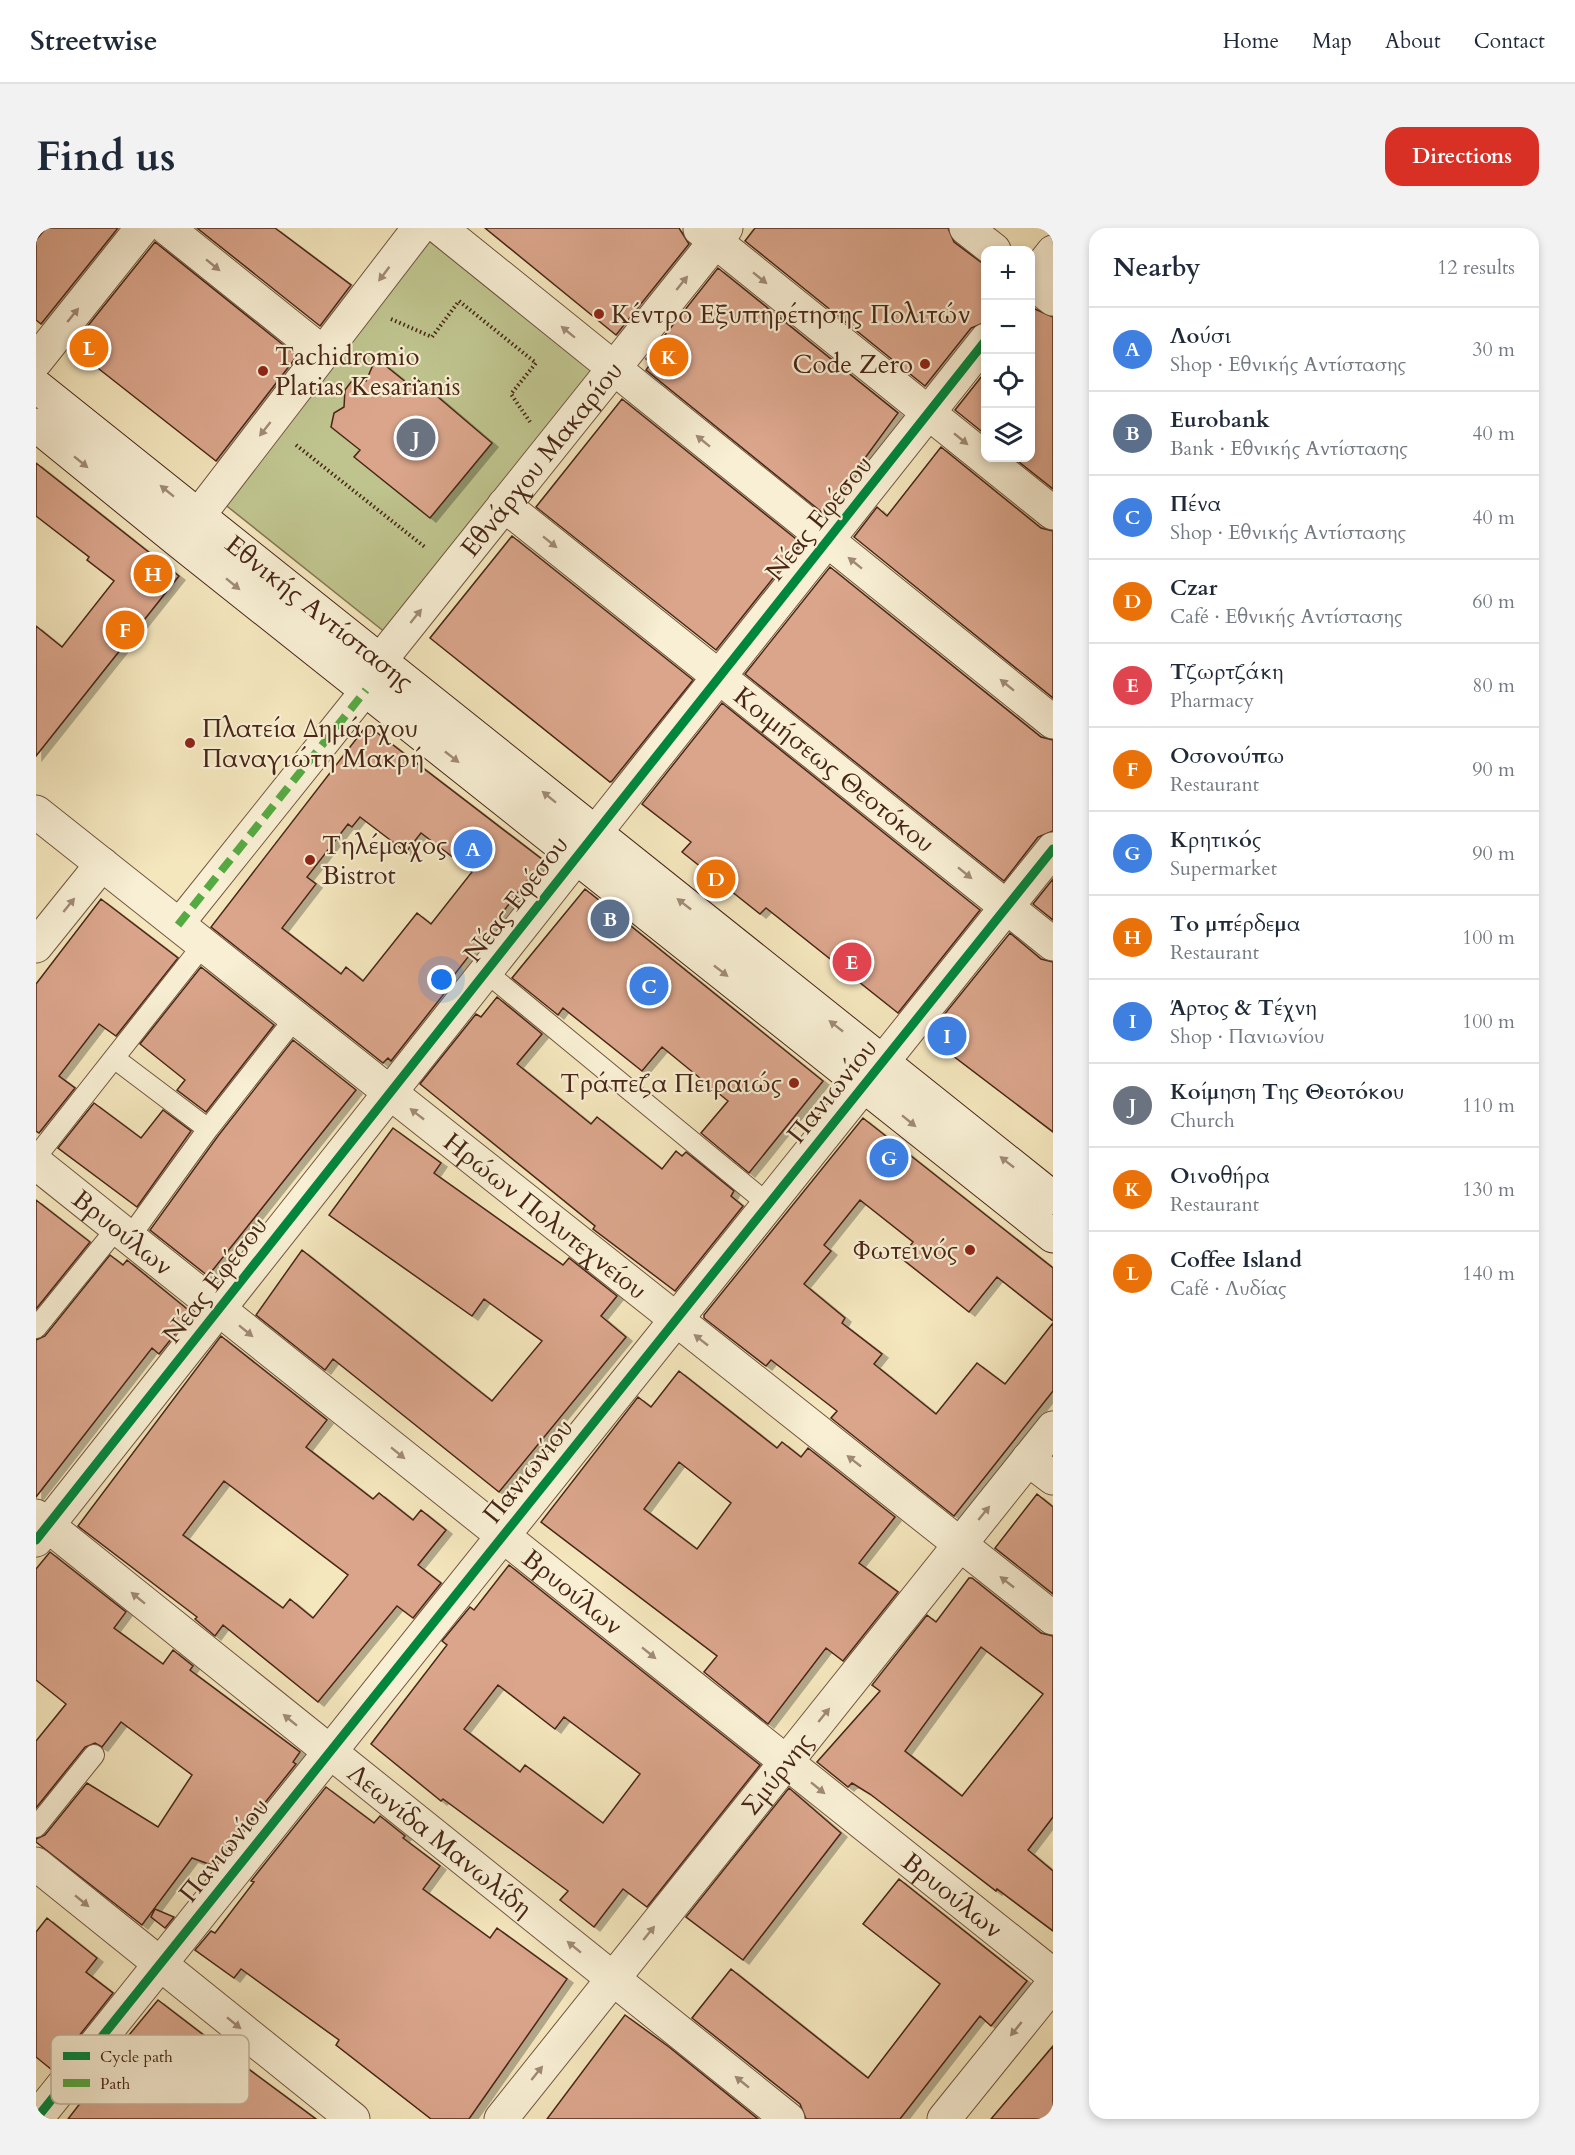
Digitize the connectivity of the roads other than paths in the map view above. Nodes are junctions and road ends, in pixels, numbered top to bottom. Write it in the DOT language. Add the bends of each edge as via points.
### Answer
graph roads {
  1 [pos="142,228"];
  2 [pos="167,228"];
  3 [pos="419,228"];
  4 [pos="440,228"];
  5 [pos="966,228"];
  6 [pos="713,233"];
  7 [pos="988,246"];
  8 [pos="1053,252"];
  9 [pos="1035,274"];
  10 [pos="1035,284"];
  11 [pos="1053,299"];
  12 [pos="981,346"];
  13 [pos="323,353"];
  14 [pos="36,361"];
  15 [pos="613,369"];
  16 [pos="36,386"];
  17 [pos="929,414"];
  18 [pos="36,424"];
  19 [pos="504,505"];
  20 [pos="1053,513"];
  21 [pos="198,516"];
  22 [pos="828,542"];
  23 [pos="372,676"];
  24 [pos="718,676"];
  25 [pos="1053,722"];
  26 [pos="36,812"];
  27 [pos="586,845"];
  28 [pos="1053,849"];
  29 [pos="102,864"];
  30 [pos="1007,907"];
  31 [pos="190,935"];
  32 [pos="1053,944"];
  33 [pos="36,946"];
  34 [pos="486,972"];
  35 [pos="295,1018"];
  36 [pos="114,1058"];
  37 [pos="873,1074"];
  38 [pos="390,1093"];
  39 [pos="208,1129"];
  40 [pos="36,1157"];
  41 [pos="36,1163"];
  42 [pos="1053,1198"];
  43 [pos="768,1204"];
  44 [pos="123,1233"];
  45 [pos="1053,1236"];
  46 [pos="219,1309"];
  47 [pos="676,1320"];
  48 [pos="36,1328"];
  49 [pos="1053,1428"];
  50 [pos="1040,1469"];
  51 [pos="40,1527"];
  52 [pos="503,1536"];
  53 [pos="959,1545"];
  54 [pos="1053,1618"];
  55 [pos="330,1751"];
  56 [pos="94,1755"];
  57 [pos="786,1762"];
  58 [pos="36,1827"];
  59 [pos="36,1864"];
  60 [pos="160,1964"];
  61 [pos="1053,1975"];
  62 [pos="613,1978"];
  63 [pos="1053,1984"];
  64 [pos="103,2035"];
  65 [pos="248,2035"];
  66 [pos="249,2035"];
  67 [pos="51,2100"];
  68 [pos="36,2119"];
  69 [pos="353,2119"];
  70 [pos="501,2119"];
  71 [pos="788,2119"];
  72 [pos="944,2119"];
  14 -- 1 [label="street, one-way"];
  2 -- 13 [label="street, one-way"];
  3 -- 13 [label="street, one-way"];
  15 -- 4 [label="street, one-way"];
  5 -- 7 [label="street"];
  15 -- 6 [label="street, Εθνάρχου Μακαρίου, one-way"];
  6 -- 17 [label="street, one-way"];
  8 -- 9 [label="street"];
  10 -- 11 [label="street"];
  12 -- 17 [label="street, Νέας Εφέσου"];
  13 -- 21 [label="street, one-way"];
  15 -- 19 [label="street, Εθνάρχου Μακαρίου"];
  22 -- 15 [label="street, one-way"];
  21 -- 16 [label="street, Εθνικής Αντίστασης, one-way"];
  17 -- 20 [label="street, one-way"];
  17 -- 22 [label="street, Νέας Εφέσου"];
  18 -- 23 [label="street, Εθνικής Αντίστασης, one-way"];
  23 -- 19 [label="street, Εθνάρχου Μακαρίου, one-way"];
  19 -- 24 [label="street, Κοιμήσεως Θεοτόκου, one-way"];
  21 -- 23 [label="street, Εθνικής Αντίστασης"];
  22 -- 24 [label="street, Νέας Εφέσου"];
  25 -- 22 [label="street, one-way"];
  23 -- 27 [label="street, Εθνικής Αντίστασης"];
  23 -- 31 [label="street"];
  24 -- 27 [label="street, Νέας Εφέσου"];
  24 -- 30 [label="street, Κοιμήσεως Θεοτόκου, one-way"];
  26 -- 29 [label="street, Ηρώων Πολυτεχνείου"];
  27 -- 34 [label="street, Νέας Εφέσου"];
  27 -- 37 [label="street, Εθνικής Αντίστασης"];
  28 -- 30 [label="street, Πανιωνίου"];
  29 -- 31 [label="street, Ηρώων Πολυτεχνείου"];
  33 -- 29 [label="street, one-way"];
  30 -- 32 [label="street, Κοιμήσεως Θεοτόκου"];
  30 -- 37 [label="street, Πανιωνίου"];
  31 -- 35 [label="street, Ηρώων Πολυτεχνείου"];
  31 -- 36 [label="lane"];
  34 -- 38 [label="street, Νέας Εφέσου"];
  34 -- 43 [label="lane"];
  35 -- 38 [label="street, Ηρώων Πολυτεχνείου"];
  35 -- 39 [label="lane"];
  36 -- 39 [label="lane"];
  36 -- 40 [label="lane"];
  42 -- 37 [label="street, Εθνικής Αντίστασης, one-way"];
  37 -- 43 [label="street, Πανιωνίου"];
  37 -- 45 [label="street, Εθνικής Αντίστασης, one-way"];
  38 -- 46 [label="street, Νέας Εφέσου"];
  47 -- 38 [label="street, Ηρώων Πολυτεχνείου, one-way"];
  39 -- 44 [label="lane"];
  41 -- 44 [label="street, Βρυούλων"];
  43 -- 47 [label="street, Πανιωνίου"];
  44 -- 46 [label="street, Βρυούλων"];
  44 -- 48 [label="lane"];
  46 -- 51 [label="street, Νέας Εφέσου"];
  46 -- 52 [label="street, Βρυούλων, one-way"];
  47 -- 52 [label="street, Πανιωνίου"];
  53 -- 47 [label="street, Ηρώων Πολυτεχνείου, one-way"];
  49 -- 50 [label="street, Σμύρνης"];
  53 -- 50 [label="street, Σμύρνης, one-way"];
  55 -- 51 [label="street, Λεωνίδα Μανωλίδη, one-way"];
  52 -- 55 [label="street, Πανιωνίου"];
  52 -- 57 [label="street, Βρυούλων, one-way"];
  54 -- 53 [label="street, Ηρώων Πολυτεχνείου, one-way"];
  57 -- 53 [label="street, Σμύρνης, one-way"];
  55 -- 60 [label="street, Πανιωνίου"];
  62 -- 55 [label="street, Λεωνίδα Μανωλίδη, one-way"];
  56 -- 58 [label="lane"];
  57 -- 61 [label="street, Βρυούλων, one-way"];
  62 -- 57 [label="street, Σμύρνης, one-way"];
  59 -- 60 [label="street, one-way"];
  60 -- 64 [label="street, Πανιωνίου"];
  60 -- 65 [label="street, one-way"];
  70 -- 62 [label="street, Σμύρνης, one-way"];
  71 -- 62 [label="street, Λεωνίδα Μανωλίδη, one-way"];
  63 -- 72 [label="street, one-way"];
  66 -- 69 [label="street, one-way"];
  67 -- 68 [label="street, Πανιωνίου"];
}
